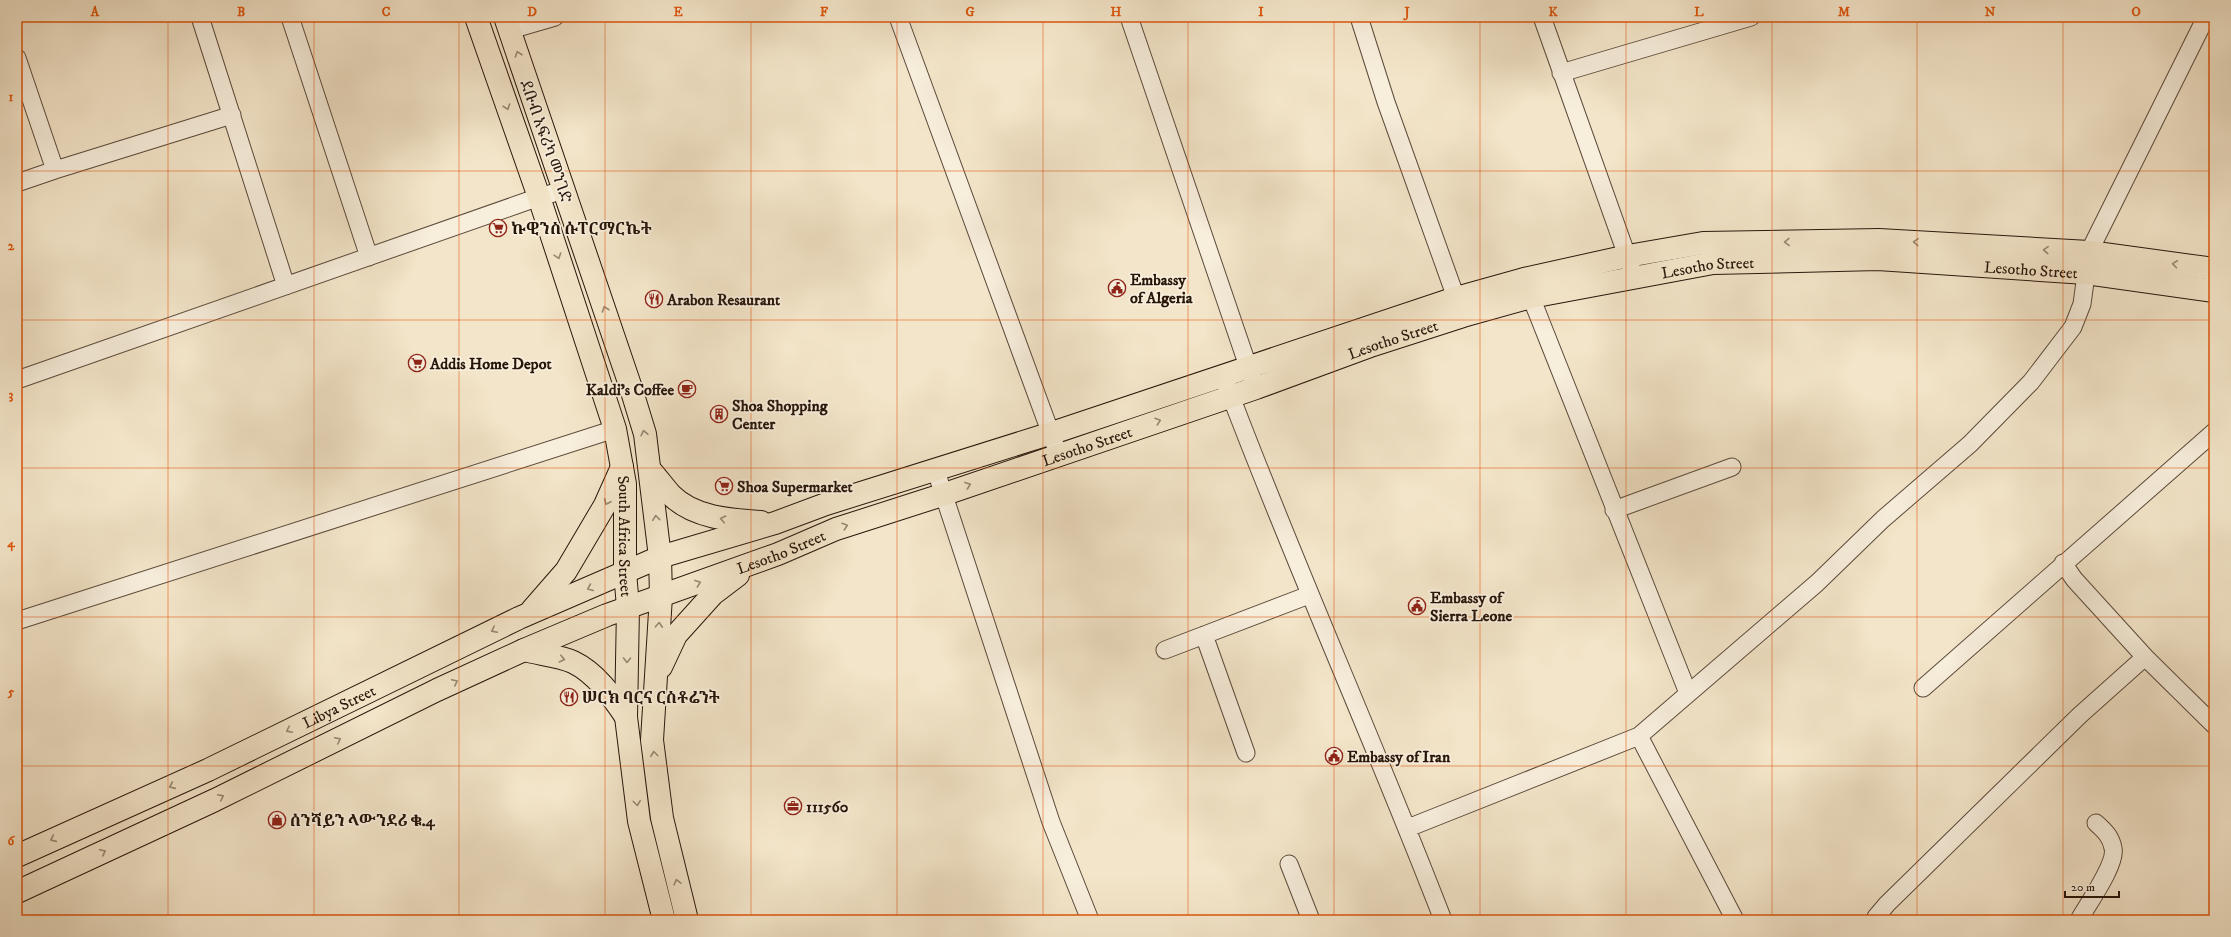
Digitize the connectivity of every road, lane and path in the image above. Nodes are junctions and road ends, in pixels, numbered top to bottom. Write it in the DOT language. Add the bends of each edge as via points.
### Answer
graph roads {
  1 [pos="200,17"];
  2 [pos="290,17"];
  3 [pos="476,17"];
  4 [pos="555,17"];
  5 [pos="898,17"];
  6 [pos="1129,17"];
  7 [pos="1359,17"];
  8 [pos="1542,17"];
  9 [pos="1752,17"];
  10 [pos="2206,17"];
  11 [pos="508,24"];
  12 [pos="17,58"];
  13 [pos="1561,73"];
  14 [pos="22,92"];
  15 [pos="232,115"];
  16 [pos="55,170"];
  17 [pos="17,183"];
  18 [pos="564,190"];
  19 [pos="539,197"];
  20 [pos="1628,256"];
  21 [pos="369,257"];
  22 [pos="2087,263"];
  23 [pos="2214,270"];
  24 [pos="1634,277"];
  25 [pos="286,286"];
  26 [pos="1527,288"];
  27 [pos="2214,291"];
  28 [pos="1459,307"];
  29 [pos="1248,367"];
  30 [pos="1223,375"];
  31 [pos="17,380"];
  32 [pos="1256,388"];
  33 [pos="1231,396"];
  34 [pos="616,429"];
  35 [pos="2214,432"];
  36 [pos="1052,433"];
  37 [pos="1058,455"];
  38 [pos="622,466"];
  39 [pos="1732,467"];
  40 [pos="935,468"];
  41 [pos="651,471"];
  42 [pos="942,495"];
  43 [pos="1614,510"];
  44 [pos="775,523"];
  45 [pos="660,557"];
  46 [pos="754,562"];
  47 [pos="2063,563"];
  48 [pos="625,572"];
  49 [pos="1309,595"];
  50 [pos="661,596"];
  51 [pos="628,607"];
  52 [pos="530,613"];
  53 [pos="607,615"];
  54 [pos="17,621"];
  55 [pos="1204,635"];
  56 [pos="524,650"];
  57 [pos="1164,650"];
  58 [pos="2145,658"];
  59 [pos="656,679"];
  60 [pos="1923,688"];
  61 [pos="1688,693"];
  62 [pos="626,717"];
  63 [pos="2214,725"];
  64 [pos="1639,736"];
  65 [pos="1246,753"];
  66 [pos="2096,823"];
  67 [pos="1408,828"];
  68 [pos="17,856"];
  69 [pos="1289,864"];
  70 [pos="17,892"];
  71 [pos="664,920"];
  72 [pos="687,920"];
  73 [pos="1090,920"];
  74 [pos="1311,920"];
  75 [pos="1443,920"];
  76 [pos="1735,920"];
  77 [pos="1876,920"];
  78 [pos="2079,920"];
  1 -- 15 [label="street"];
  2 -- 21 [label="street"];
  3 -- 19 [label="main road, ደቡብ አፍሪካ መንገድ, one-way"];
  4 -- 11 [label="street"];
  5 -- 36 [label="street"];
  6 -- 29 [label="street"];
  7 -- 28 [label="street" via="1386,102"];
  8 -- 13 [label="street"];
  9 -- 13 [label="street"];
  10 -- 22 [label="street"];
  18 -- 11 [label="main road, ደቡብ አፍሪካ መንገድ, one-way"];
  12 -- 14 [label="street"];
  13 -- 20 [label="street"];
  14 -- 16 [label="street"];
  15 -- 16 [label="street"];
  15 -- 25 [label="street"];
  16 -- 17 [label="street"];
  18 -- 19 [label="street"];
  41 -- 18 [label="main road, ደቡብ አፍሪካ መንገድ, one-way" via="645,434 630,385"];
  19 -- 21 [label="street"];
  19 -- 34 [label="main road, ደቡብ አፍሪካ መንገድ, one-way"];
  22 -- 20 [label="main road, Lesotho Street, one-way" via="1879,240 1703,243"];
  20 -- 24 [label="street"];
  20 -- 26 [label="main road, Lesotho Street"];
  21 -- 25 [label="street"];
  23 -- 22 [label="main road, Lesotho Street, one-way"];
  22 -- 24 [label="main road, Lesotho Street" via="1878,259 1713,262"];
  22 -- 27 [label="main road, Lesotho Street"];
  22 -- 61 [label="street" via="2082,304 2073,327 2031,382 1970,444 1883,519 1817,584"];
  24 -- 26 [label="main road, Lesotho Street"];
  25 -- 31 [label="street"];
  26 -- 28 [label="main road, Lesotho Street"];
  26 -- 43 [label="street"];
  28 -- 29 [label="main road, Lesotho Street"];
  28 -- 32 [label="main road, Lesotho Street" via="1373,345"];
  29 -- 30 [label="main road, Lesotho Street"];
  29 -- 32 [label="street"];
  30 -- 33 [label="street"];
  30 -- 36 [label="main road, Lesotho Street"];
  32 -- 33 [label="main road, Lesotho Street"];
  37 -- 33 [label="main road, Lesotho Street, one-way"];
  33 -- 49 [label="street"];
  34 -- 38 [label="main road, ደቡብ አፍሪካ መንገድ"];
  34 -- 54 [label="street"];
  35 -- 47 [label="street"];
  36 -- 37 [label="street"];
  36 -- 40 [label="main road, Lesotho Street"];
  42 -- 37 [label="main road, Lesotho Street, one-way"];
  38 -- 48 [label="main road, South Africa Street" via="625,484"];
  38 -- 52 [label="main road, one-way" via="605,506 566,571"];
  39 -- 43 [label="street"];
  40 -- 42 [label="street"];
  40 -- 44 [label="main road, Lesotho Street"];
  44 -- 41 [label="main road, one-way" via="723,520 692,509 672,496"];
  45 -- 41 [label="main road, South Africa Street, one-way"];
  46 -- 42 [label="main road, Lesotho Street, one-way" via="836,529"];
  42 -- 73 [label="street" via="1051,822"];
  43 -- 61 [label="street"];
  44 -- 45 [label="main road, Lesotho Street"];
  45 -- 48 [label="main road, Libya Street"];
  45 -- 50 [label="main road, South Africa Street"];
  50 -- 46 [label="main road, Lesotho Street, one-way"];
  46 -- 59 [label="main road" via="713,594 676,635"];
  47 -- 58 [label="street" via="2074,579"];
  47 -- 60 [label="street"];
  48 -- 51 [label="main road, South Africa Street"];
  48 -- 52 [label="main road, Libya Street, one-way"];
  49 -- 55 [label="street"];
  49 -- 67 [label="street"];
  50 -- 51 [label="main road, Lesotho Street"];
  59 -- 50 [label="main road, South Africa Street, one-way"];
  51 -- 53 [label="main road, Lesotho Street"];
  51 -- 62 [label="main road, South Africa Street, one-way"];
  52 -- 68 [label="main road, Libya Street, one-way" via="208,770"];
  53 -- 56 [label="main road, Libya Street"];
  55 -- 57 [label="street"];
  55 -- 65 [label="street"];
  56 -- 62 [label="main road, one-way" via="572,662 590,674 609,692"];
  70 -- 56 [label="main road, Libya Street, one-way" via="215,800 437,690"];
  58 -- 63 [label="street"];
  58 -- 77 [label="street" via="2080,715 1887,904 1876,916"];
  72 -- 59 [label="main road, South Africa Street, one-way" via="661,810 652,740"];
  61 -- 64 [label="street"];
  62 -- 71 [label="main road, South Africa Street, one-way" via="639,821"];
  64 -- 67 [label="street"];
  64 -- 76 [label="street"];
  66 -- 78 [label="street" via="2107,833 2114,850 2106,876"];
  67 -- 75 [label="street"];
  69 -- 74 [label="street"];
}
